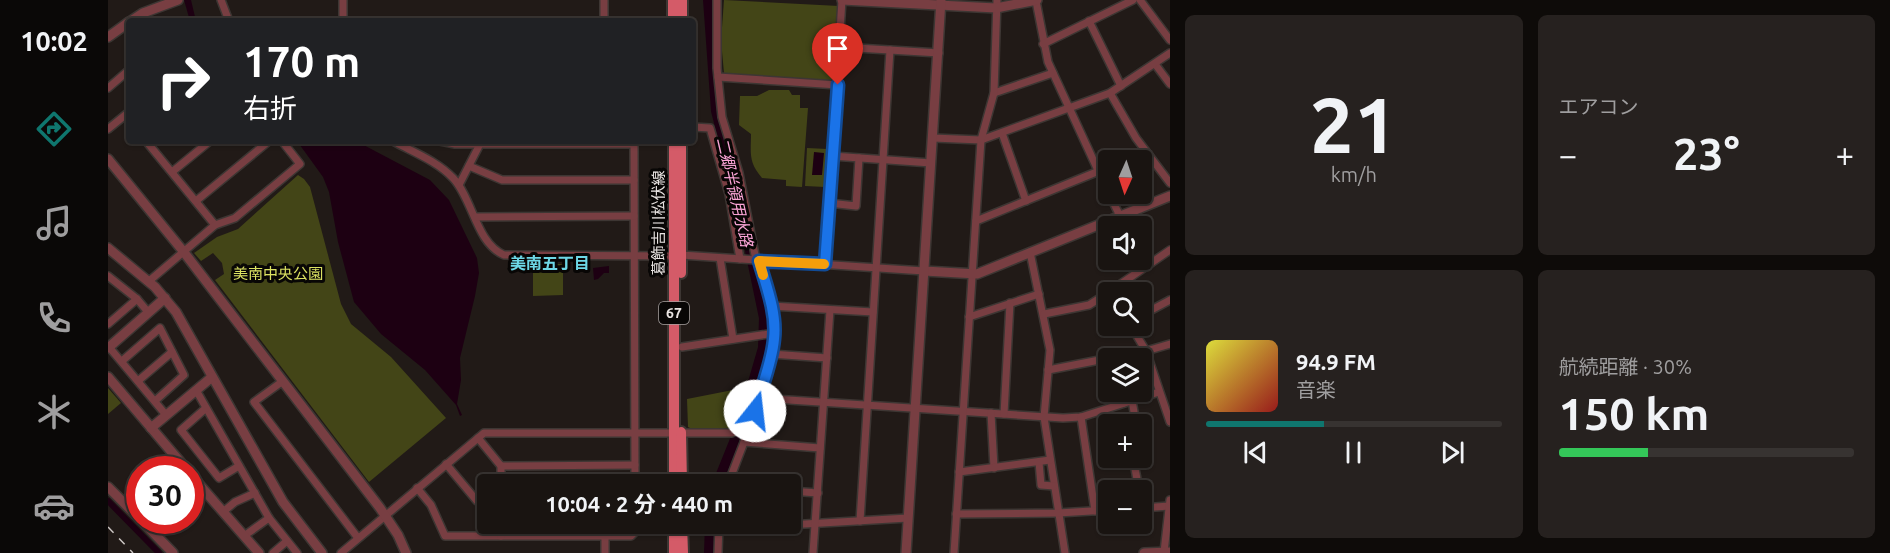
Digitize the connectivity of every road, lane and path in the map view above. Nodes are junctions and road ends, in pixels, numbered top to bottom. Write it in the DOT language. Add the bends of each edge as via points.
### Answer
graph roads {
  1 [pos="178,0"];
  2 [pos="221,0"];
  3 [pos="343,0"];
  4 [pos="604,0"];
  5 [pos="673,0"];
  6 [pos="682,0"];
  7 [pos="717,0"];
  8 [pos="842,0"];
  9 [pos="1036,0"];
  10 [pos="1132,0"];
  11 [pos="1140,0"];
  12 [pos="894,2"];
  13 [pos="941,3"];
  14 [pos="996,4"];
  15 [pos="136,18"];
  16 [pos="228,18"];
  17 [pos="343,18"];
  18 [pos="604,18"];
  19 [pos="673,18"];
  20 [pos="682,18"];
  21 [pos="1089,21"];
  22 [pos="126,25"];
  23 [pos="108,37"];
  24 [pos="1170,40"];
  25 [pos="1043,44"];
  26 [pos="840,47"];
  27 [pos="890,50"];
  28 [pos="939,53"];
  29 [pos="1170,54"];
  30 [pos="1155,64"];
  31 [pos="126,73"];
  32 [pos="1053,73"];
  33 [pos="718,77"];
  34 [pos="1170,84"];
  35 [pos="838,85"];
  36 [pos="1121,86"];
  37 [pos="108,88"];
  38 [pos="994,93"];
  39 [pos="1110,93"];
  40 [pos="1069,108"];
  41 [pos="126,117"];
  42 [pos="696,127"];
  43 [pos="108,129"];
  44 [pos="1002,133"];
  45 [pos="933,138"];
  46 [pos="981,140"];
  47 [pos="151,144"];
  48 [pos="206,144"];
  49 [pos="265,144"];
  50 [pos="284,144"];
  51 [pos="398,144"];
  52 [pos="480,144"];
  53 [pos="634,144"];
  54 [pos="674,144"];
  55 [pos="681,144"];
  56 [pos="832,156"];
  57 [pos="860,158"];
  58 [pos="108,159"];
  59 [pos="883,159"];
  60 [pos="931,163"];
  61 [pos="470,166"];
  62 [pos="1098,169"];
  63 [pos="1098,171"];
  64 [pos="172,172"];
  65 [pos="634,180"];
  66 [pos="1170,183"];
  67 [pos="459,185"];
  68 [pos="1170,196"];
  69 [pos="196,201"];
  70 [pos="1026,201"];
  71 [pos="829,203"];
  72 [pos="1114,204"];
  73 [pos="634,216"];
  74 [pos="1120,216"];
  75 [pos="475,217"];
  76 [pos="976,221"];
  77 [pos="215,225"];
  78 [pos="1098,225"];
  79 [pos="108,248"];
  80 [pos="1170,250"];
  81 [pos="183,251"];
  82 [pos="1030,252"];
  83 [pos="678,255"];
  84 [pos="634,256"];
  85 [pos="720,258"];
  86 [pos="743,259"];
  87 [pos="758,261"];
  88 [pos="825,264"];
  89 [pos="876,268"];
  90 [pos="924,271"];
  91 [pos="972,274"];
  92 [pos="110,280"];
  93 [pos="148,282"];
  94 [pos="1125,282"];
  95 [pos="1039,294"];
  96 [pos="165,298"];
  97 [pos="136,299"];
  98 [pos="1098,300"];
  99 [pos="1170,300"];
  100 [pos="1010,303"];
  101 [pos="771,306"];
  102 [pos="830,310"];
  103 [pos="1152,310"];
  104 [pos="148,312"];
  105 [pos="873,312"];
  106 [pos="1044,314"];
  107 [pos="969,317"];
  108 [pos="108,324"];
  109 [pos="775,333"];
  110 [pos="733,339"];
  111 [pos="1170,344"];
  112 [pos="109,347"];
  113 [pos="682,347"];
  114 [pos="1152,349"];
  115 [pos="172,352"];
  116 [pos="771,354"];
  117 [pos="827,358"];
  118 [pos="1098,360"];
  119 [pos="122,361"];
  120 [pos="1048,370"];
  121 [pos="1152,370"];
  122 [pos="108,377"];
  123 [pos="212,377"];
  124 [pos="138,381"];
  125 [pos="283,381"];
  126 [pos="196,390"];
  127 [pos="1159,392"];
  128 [pos="1152,394"];
  129 [pos="758,398"];
  130 [pos="155,401"];
  131 [pos="1128,402"];
  132 [pos="824,403"];
  133 [pos="867,405"];
  134 [pos="206,408"];
  135 [pos="914,409"];
  136 [pos="963,412"];
  137 [pos="991,413"];
  138 [pos="1004,414"];
  139 [pos="1132,414"];
  140 [pos="166,415"];
  141 [pos="1044,417"];
  142 [pos="1081,417"];
  143 [pos="1170,422"];
  144 [pos="151,428"];
  145 [pos="634,432"];
  146 [pos="678,433"];
  147 [pos="732,433"];
  148 [pos="478,438"];
  149 [pos="744,442"];
  150 [pos="820,448"];
  151 [pos="175,456"];
  152 [pos="1050,460"];
  153 [pos="1039,462"];
  154 [pos="446,464"];
  155 [pos="635,465"];
  156 [pos="239,466"];
  157 [pos="501,466"];
  158 [pos="994,468"];
  159 [pos="959,472"];
  160 [pos="501,474"];
  161 [pos="635,474"];
  162 [pos="675,474"];
  163 [pos="681,474"];
  164 [pos="732,474"];
  165 [pos="1054,486"];
  166 [pos="108,487"];
  167 [pos="417,488"];
  168 [pos="204,491"];
  169 [pos="801,492"];
  170 [pos="255,493"];
  171 [pos="818,493"];
  172 [pos="477,501"];
  173 [pos="126,505"];
  174 [pos="1152,506"];
  175 [pos="1169,506"];
  176 [pos="1095,511"];
  177 [pos="1098,511"];
  178 [pos="223,512"];
  179 [pos="1058,513"];
  180 [pos="957,514"];
  181 [pos="386,515"];
  182 [pos="269,518"];
  183 [pos="908,518"];
  184 [pos="860,521"];
  185 [pos="801,524"];
  186 [pos="815,524"];
  187 [pos="155,534"];
  188 [pos="633,534"];
  189 [pos="674,534"];
  190 [pos="682,534"];
  191 [pos="719,534"];
  192 [pos="244,536"];
  193 [pos="501,536"];
  194 [pos="605,536"];
  195 [pos="358,538"];
  196 [pos="287,541"];
  197 [pos="1167,552"];
  198 [pos="173,553"];
  199 [pos="259,553"];
  200 [pos="273,553"];
  201 [pos="297,553"];
  202 [pos="322,553"];
  203 [pos="341,553"];
  204 [pos="406,553"];
  205 [pos="605,553"];
  206 [pos="674,553"];
  207 [pos="682,553"];
  208 [pos="718,553"];
  209 [pos="813,553"];
  210 [pos="906,553"];
  211 [pos="954,553"];
  212 [pos="1065,553"];
  213 [pos="1144,553"];
  1 -- 15 [label="street"];
  2 -- 16 [label="street"];
  3 -- 17 [label="street"];
  4 -- 18 [label="street"];
  5 -- 19 [label="main road"];
  6 -- 20 [label="main road"];
  7 -- 33 [label="street"];
  8 -- 12 [label="street"];
  8 -- 26 [label="street"];
  9 -- 14 [label="street"];
  9 -- 25 [label="street"];
  10 -- 21 [label="street"];
  11 -- 24 [label="street"];
  12 -- 13 [label="street"];
  13 -- 14 [label="street"];
  13 -- 28 [label="street"];
  14 -- 38 [label="street"];
  21 -- 25 [label="street"];
  21 -- 36 [label="street"];
  22 -- 23 [label="street"];
  25 -- 32 [label="street"];
  26 -- 27 [label="street"];
  26 -- 35 [label="street"];
  27 -- 28 [label="street"];
  27 -- 59 [label="street"];
  28 -- 45 [label="street"];
  29 -- 30 [label="street"];
  30 -- 34 [label="street"];
  30 -- 36 [label="street"];
  31 -- 37 [label="street"];
  32 -- 38 [label="street"];
  32 -- 40 [label="street"];
  33 -- 35 [label="street"];
  33 -- 87 [label="street" via="722,117"];
  35 -- 56 [label="street"];
  36 -- 39 [label="street"];
  38 -- 46 [label="street"];
  39 -- 40 [label="street"];
  39 -- 66 [label="street" via="1129,128"];
  40 -- 44 [label="street"];
  40 -- 62 [label="street"];
  41 -- 43 [label="street"];
  42 -- 86 [label="street" via="711,128"];
  44 -- 46 [label="street"];
  44 -- 70 [label="street"];
  45 -- 46 [label="street"];
  45 -- 60 [label="street"];
  46 -- 76 [label="street"];
  47 -- 64 [label="street"];
  48 -- 64 [label="street"];
  49 -- 69 [label="street"];
  50 -- 77 [label="street" via="300,164 235,218"];
  51 -- 67 [label="street" via="442,168"];
  52 -- 61 [label="street"];
  53 -- 65 [label="street"];
  54 -- 83 [label="main road, 葛飾吉川松伏線 / 67"];
  55 -- 83 [label="main road, 葛飾吉川松伏線 / 67"];
  56 -- 57 [label="street"];
  56 -- 71 [label="street"];
  57 -- 59 [label="street"];
  57 -- 71 [label="street" via="856,206"];
  58 -- 81 [label="street"];
  59 -- 60 [label="street"];
  59 -- 89 [label="street"];
  60 -- 90 [label="street"];
  61 -- 65 [label="street" via="502,180"];
  61 -- 67 [label="street"];
  63 -- 70 [label="street"];
  64 -- 69 [label="street"];
  65 -- 73 [label="street"];
  67 -- 75 [label="street"];
  68 -- 74 [label="street"];
  69 -- 77 [label="street"];
  70 -- 76 [label="street"];
  71 -- 88 [label="street"];
  72 -- 74 [label="street"];
  73 -- 75 [label="street"];
  73 -- 84 [label="street"];
  75 -- 84 [label="street" via="492,248 504,255"];
  76 -- 91 [label="street"];
  77 -- 81 [label="street"];
  78 -- 82 [label="street"];
  79 -- 93 [label="street"];
  80 -- 94 [label="street"];
  81 -- 93 [label="street"];
  81 -- 125 [label="street"];
  82 -- 91 [label="street"];
  82 -- 95 [label="street"];
  83 -- 84 [label="street"];
  83 -- 85 [label="street"];
  83 -- 113 [label="main road, 葛飾吉川松伏線 / 67"];
  83 -- 146 [label="main road, 葛飾吉川松伏線 / 67"];
  84 -- 145 [label="street"];
  85 -- 86 [label="street"];
  85 -- 110 [label="street"];
  86 -- 87 [label="street"];
  87 -- 88 [label="street"];
  87 -- 101 [label="street"];
  88 -- 89 [label="street"];
  89 -- 90 [label="street"];
  89 -- 105 [label="street"];
  90 -- 91 [label="street"];
  90 -- 135 [label="street"];
  91 -- 107 [label="street"];
  92 -- 97 [label="street"];
  93 -- 96 [label="street"];
  95 -- 100 [label="street"];
  95 -- 106 [label="street"];
  96 -- 104 [label="street"];
  96 -- 123 [label="street"];
  97 -- 104 [label="street"];
  97 -- 108 [label="street"];
  98 -- 106 [label="street"];
  99 -- 103 [label="street"];
  100 -- 107 [label="street"];
  100 -- 138 [label="street"];
  101 -- 102 [label="street"];
  101 -- 109 [label="street"];
  102 -- 105 [label="street"];
  102 -- 117 [label="street"];
  104 -- 112 [label="street"];
  105 -- 133 [label="street"];
  106 -- 120 [label="street" via="1050,350"];
  107 -- 136 [label="street"];
  109 -- 110 [label="street"];
  109 -- 116 [label="street"];
  110 -- 113 [label="street"];
  111 -- 114 [label="street"];
  112 -- 119 [label="street"];
  113 -- 146 [label="main road, 葛飾吉川松伏線 / 67"];
  115 -- 119 [label="street" via="160,328"];
  115 -- 124 [label="street"];
  115 -- 130 [label="street" via="184,375"];
  116 -- 117 [label="street"];
  116 -- 129 [label="street"];
  117 -- 132 [label="street"];
  118 -- 120 [label="street"];
  119 -- 124 [label="street"];
  120 -- 141 [label="street"];
  121 -- 127 [label="street"];
  122 -- 144 [label="street"];
  123 -- 126 [label="street"];
  123 -- 202 [label="street" via="283,502"];
  124 -- 130 [label="street"];
  125 -- 181 [label="street"];
  125 -- 195 [label="street" via="254,402"];
  126 -- 134 [label="street"];
  126 -- 140 [label="street"];
  127 -- 128 [label="street"];
  127 -- 143 [label="street"];
  129 -- 132 [label="street"];
  129 -- 149 [label="street"];
  130 -- 140 [label="street"];
  131 -- 139 [label="street"];
  131 -- 142 [label="street"];
  132 -- 133 [label="street"];
  132 -- 150 [label="street"];
  133 -- 135 [label="street"];
  133 -- 184 [label="street"];
  134 -- 156 [label="street"];
  134 -- 156 [label="street" via="181,430 219,478"];
  135 -- 136 [label="street"];
  135 -- 183 [label="street"];
  136 -- 137 [label="street"];
  136 -- 159 [label="street"];
  137 -- 138 [label="street"];
  137 -- 158 [label="street"];
  138 -- 141 [label="street"];
  140 -- 144 [label="street"];
  141 -- 142 [label="street"];
  141 -- 152 [label="street"];
  142 -- 176 [label="street"];
  144 -- 151 [label="street"];
  145 -- 146 [label="street"];
  145 -- 148 [label="street" via="489,432"];
  145 -- 155 [label="street"];
  146 -- 147 [label="street"];
  146 -- 162 [label="main road, 葛飾吉川松伏線 / 67"];
  146 -- 163 [label="main road, 葛飾吉川松伏線 / 67"];
  148 -- 154 [label="street"];
  148 -- 157 [label="street"];
  149 -- 150 [label="street"];
  149 -- 164 [label="street"];
  150 -- 171 [label="street"];
  152 -- 153 [label="street"];
  152 -- 165 [label="street"];
  153 -- 158 [label="street"];
  153 -- 165 [label="street" via="1041,485"];
  154 -- 167 [label="street"];
  154 -- 172 [label="street"];
  155 -- 157 [label="street"];
  155 -- 161 [label="street"];
  156 -- 170 [label="street"];
  157 -- 160 [label="street"];
  158 -- 159 [label="street"];
  159 -- 180 [label="street"];
  165 -- 179 [label="street"];
  166 -- 173 [label="street"];
  167 -- 181 [label="street"];
  167 -- 193 [label="street" via="431,505 446,536"];
  168 -- 178 [label="street"];
  169 -- 171 [label="street"];
  170 -- 178 [label="street"];
  170 -- 182 [label="street"];
  171 -- 186 [label="street"];
  174 -- 175 [label="street"];
  175 -- 197 [label="street"];
  176 -- 177 [label="street"];
  176 -- 179 [label="street"];
  178 -- 192 [label="street"];
  179 -- 180 [label="street"];
  179 -- 212 [label="street"];
  180 -- 211 [label="street"];
  181 -- 195 [label="street"];
  181 -- 204 [label="street"];
  182 -- 192 [label="street"];
  182 -- 196 [label="street"];
  183 -- 184 [label="street"];
  183 -- 210 [label="street"];
  184 -- 186 [label="street"];
  185 -- 186 [label="street"];
  186 -- 209 [label="street"];
  187 -- 198 [label="street"];
  188 -- 194 [label="street"];
  189 -- 206 [label="main road"];
  190 -- 207 [label="main road"];
  191 -- 208 [label="street"];
  192 -- 199 [label="street"];
  193 -- 194 [label="street"];
  194 -- 205 [label="street"];
  195 -- 203 [label="street"];
  196 -- 200 [label="street"];
  196 -- 201 [label="street"];
  197 -- 213 [label="street"];
}
